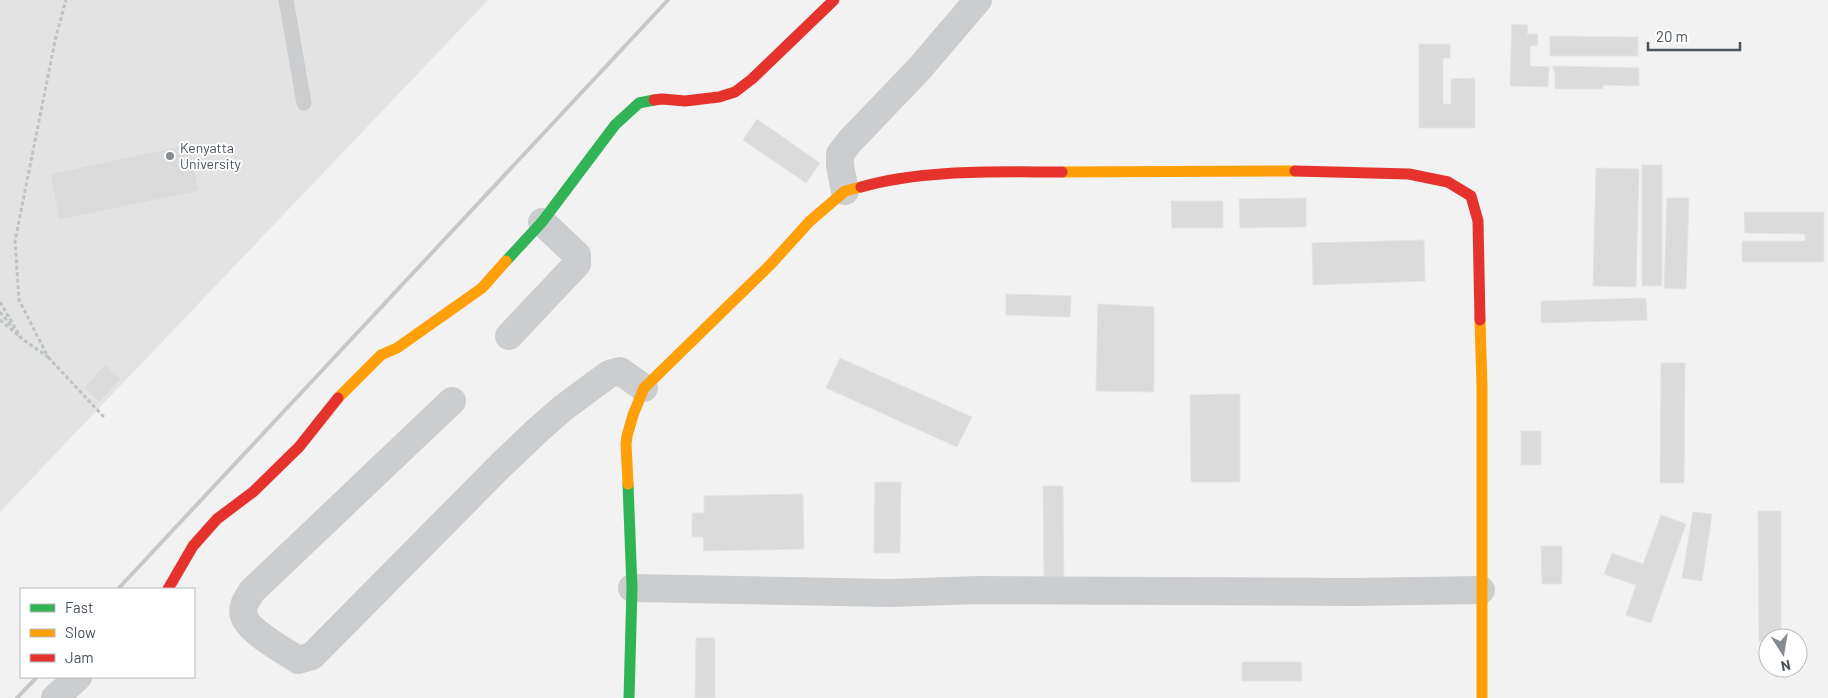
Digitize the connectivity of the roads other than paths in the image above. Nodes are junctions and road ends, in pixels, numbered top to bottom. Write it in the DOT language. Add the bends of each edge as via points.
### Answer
graph roads {
  1 [pos="286,0"];
  2 [pos="834,0"];
  3 [pos="978,0"];
  4 [pos="304,103"];
  5 [pos="845,191"];
  6 [pos="542,222"];
  7 [pos="509,336"];
  8 [pos="644,388"];
  9 [pos="452,401"];
  10 [pos="169,588"];
  11 [pos="632,588"];
  12 [pos="1481,590"];
  13 [pos="77,678"];
  14 [pos="55,698"];
  15 [pos="629,698"];
  16 [pos="1482,698"];
  1 -- 4 [label="lane"];
  2 -- 6 [label="street" via="735,92 686,101 662,99 639,103 615,125"];
  3 -- 5 [label="street" via="840,154"];
  5 -- 8 [label="street" via="810,221 770,265"];
  5 -- 12 [label="street" via="885,180 1004,172 1306,171 1409,174 1448,182 1471,196 1478,221 1482,387"];
  6 -- 7 [label="street" via="577,255 577,264"];
  6 -- 10 [label="street" via="482,288 397,348 381,355 361,374 299,447 253,492 217,519 193,546"];
  8 -- 9 [label="street" via="620,371 609,374 563,408 501,465 312,656 298,660 251,627 244,617 243,605 252,591"];
  8 -- 11 [label="street" via="629,424 626,444"];
  11 -- 12 [label="street" via="890,594 978,590"];
  11 -- 15 [label="street"];
  12 -- 16 [label="street"];
  13 -- 14 [label="street"];
}
